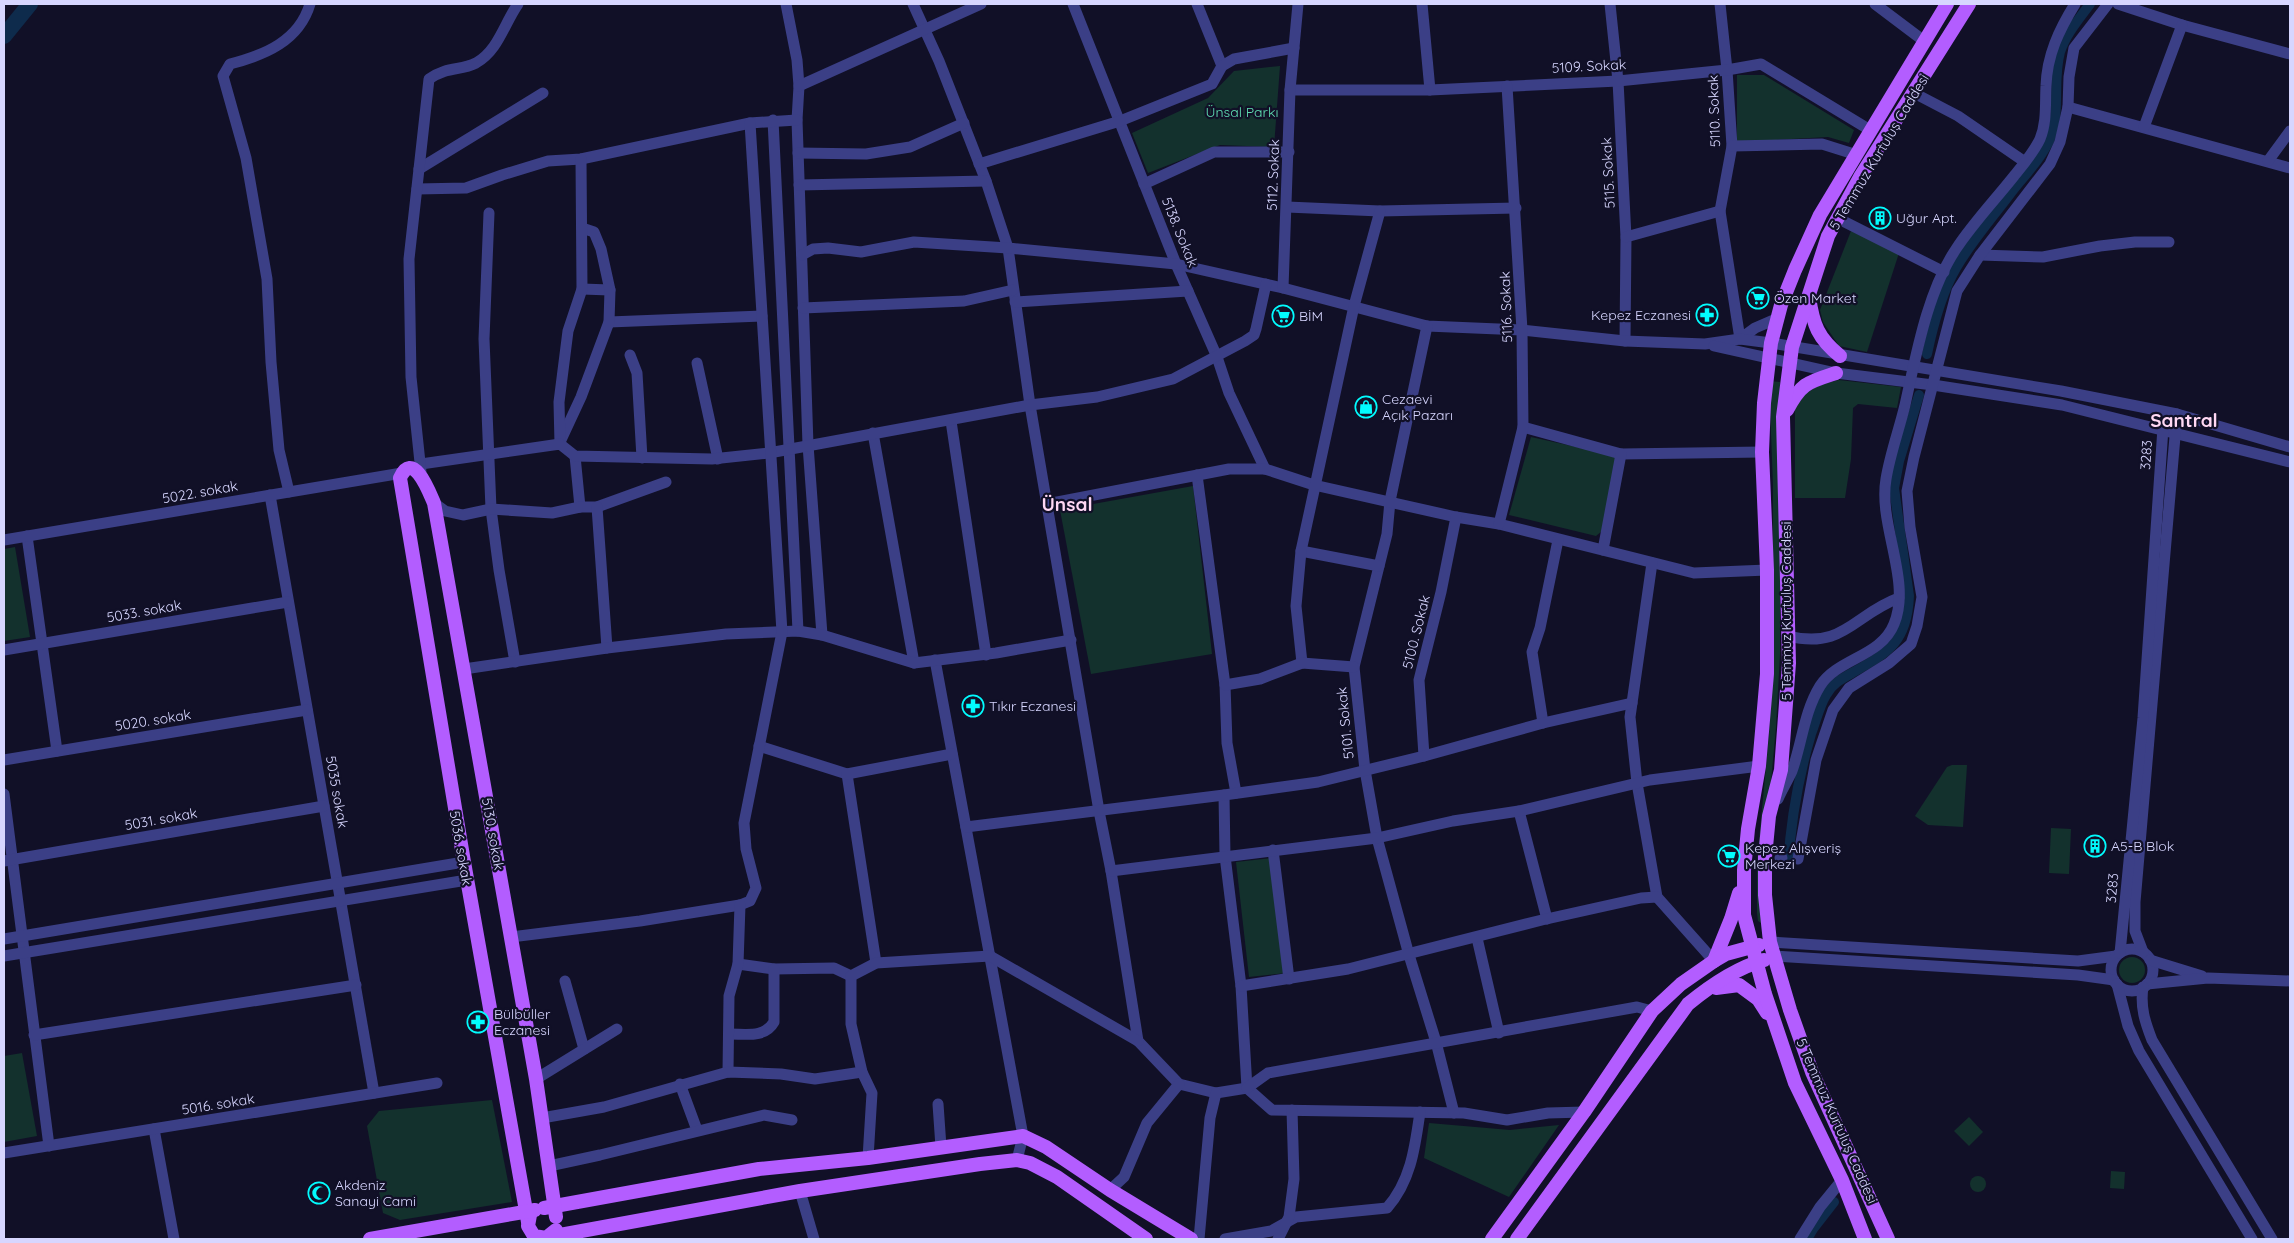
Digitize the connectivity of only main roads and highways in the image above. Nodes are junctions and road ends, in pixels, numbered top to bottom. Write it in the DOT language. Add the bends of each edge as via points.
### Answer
graph roads {
  1 [pos="1947,4"];
  2 [pos="1970,4"];
  3 [pos="1809,295"];
  4 [pos="1840,356"];
  5 [pos="1836,373"];
  6 [pos="1783,417"];
  7 [pos="402,473"];
  8 [pos="1744,870"];
  9 [pos="1770,942"];
  10 [pos="1751,946"];
  11 [pos="1774,956"];
  12 [pos="1714,960"];
  13 [pos="1756,962"];
  14 [pos="1703,992"];
  15 [pos="1775,1025"];
  16 [pos="543,1226"];
  17 [pos="370,1239"];
  18 [pos="1146,1239"];
  19 [pos="1191,1239"];
  20 [pos="1492,1239"];
  21 [pos="1517,1239"];
  22 [pos="1865,1239"];
  23 [pos="1888,1239"];
  1 -- 8 [label="main road, 5 Temmuz Kurtuluş Caddesi" via="1820,215 1795,270 1771,343 1762,452 1767,674 1759,766"];
  2 -- 3 [label="main road, 5 Temmuz Kurtuluş Caddesi" via="1837,218"];
  3 -- 4 [label="main road" via="1816,328 1825,343"];
  3 -- 6 [label="main road, 5 Temmuz Kurtuluş Caddesi" via="1792,347"];
  5 -- 6 [label="main road" via="1812,380 1798,391"];
  6 -- 9 [label="main road, 5 Temmuz Kurtuluş Caddesi" via="1788,636 1781,770 1769,816 1765,857"];
  7 -- 16 [label="main road, 5036. sokak" via="400,478 467,880"];
  7 -- 16 [label="main road, 5130. sokak" via="421,470 434,503 542,1118 549,1166"];
  8 -- 10 [label="main road, 5 Temmuz Kurtuluş Caddesi" via="1744,916"];
  8 -- 12 [label="main road" via="1732,919"];
  9 -- 10 [label="main road"];
  9 -- 11 [label="main road, 5 Temmuz Kurtuluş Caddesi"];
  10 -- 12 [label="main road"];
  10 -- 13 [label="main road, 5 Temmuz Kurtuluş Caddesi"];
  11 -- 13 [label="main road"];
  11 -- 23 [label="main road, 5 Temmuz Kurtuluş Caddesi" via="1812,1072"];
  12 -- 20 [label="main road" via="1652,1011"];
  13 -- 14 [label="main road"];
  13 -- 15 [label="main road, 5 Temmuz Kurtuluş Caddesi"];
  14 -- 15 [label="main road" via="1739,985 1758,999"];
  14 -- 21 [label="main road" via="1677,1017"];
  15 -- 22 [label="main road, 5 Temmuz Kurtuluş Caddesi" via="1795,1083 1842,1180"];
  16 -- 17 [label="main road"];
  16 -- 18 [label="main road" via="1017,1160 1057,1177"];
  16 -- 19 [label="main road" via="760,1169 868,1158 1023,1136 1046,1147"];
}
